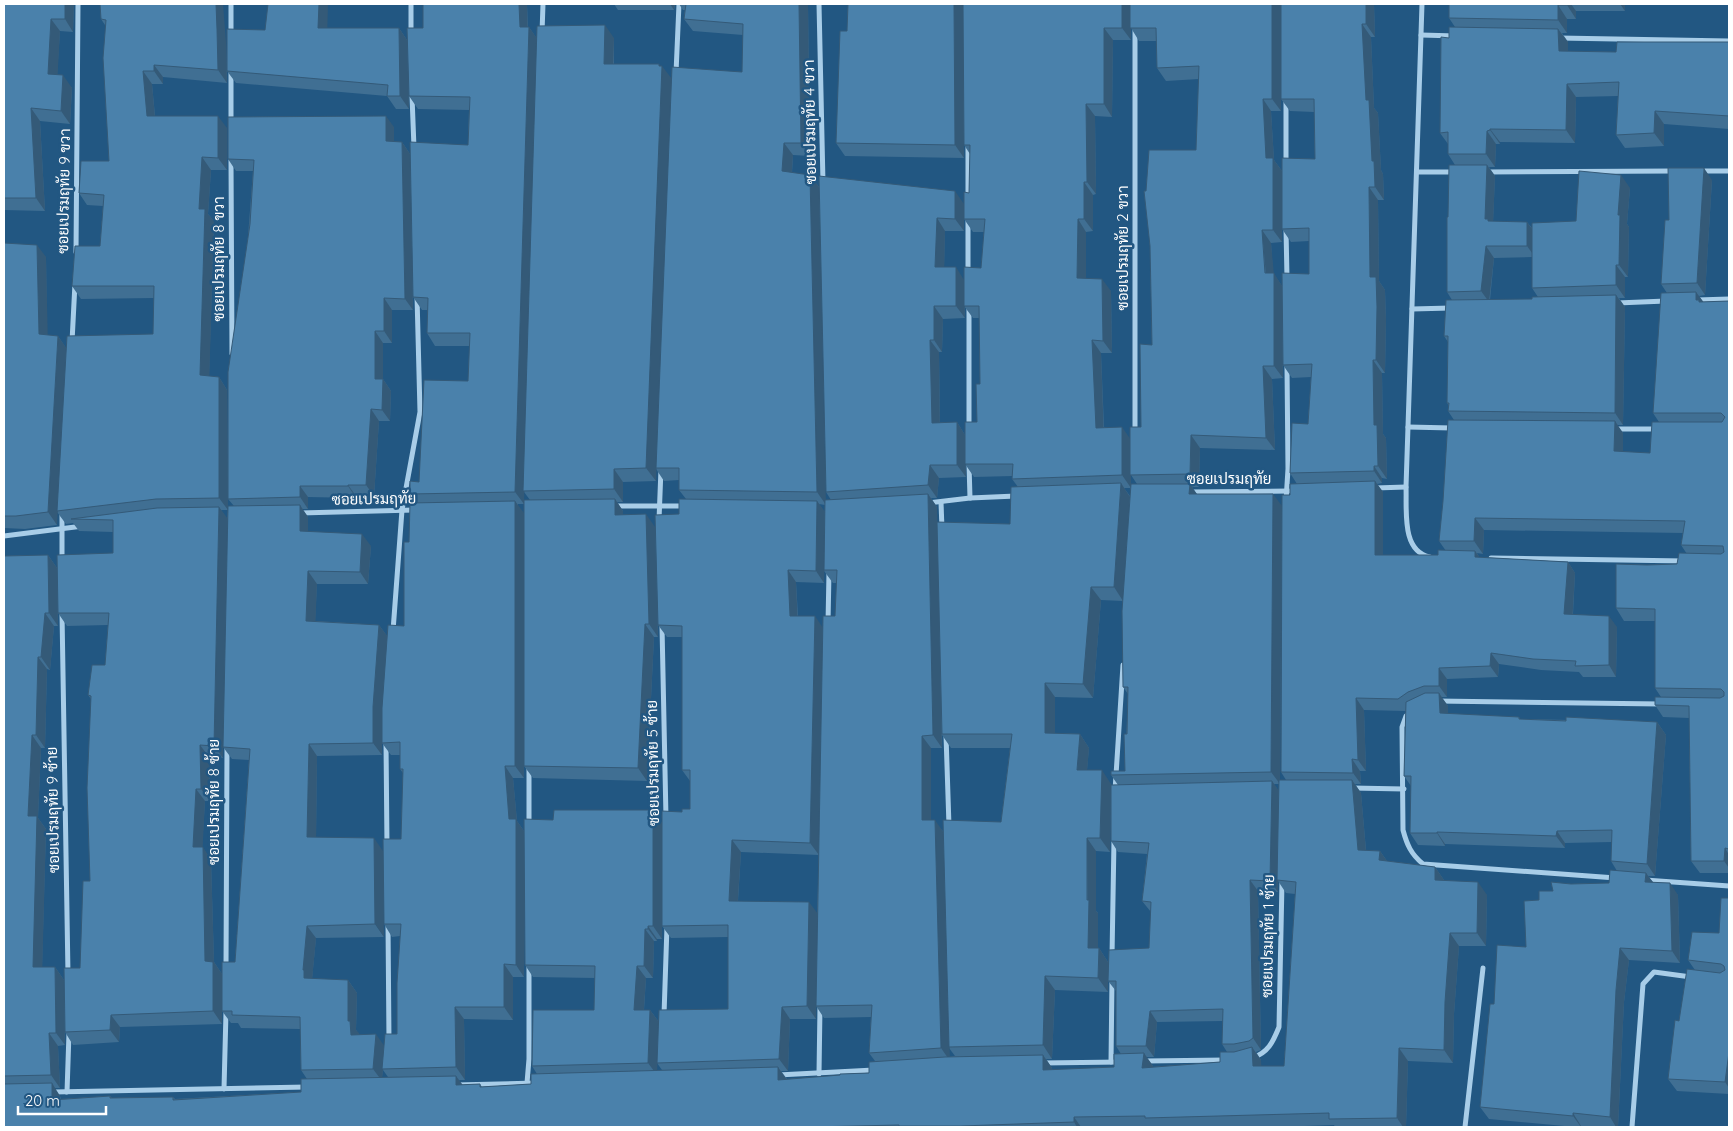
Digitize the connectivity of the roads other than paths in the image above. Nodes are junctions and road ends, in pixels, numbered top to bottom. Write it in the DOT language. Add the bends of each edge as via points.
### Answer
graph roads {
  1 [pos="78,4"];
  2 [pos="231,4"];
  3 [pos="411,4"];
  4 [pos="543,4"];
  5 [pos="678,4"];
  6 [pos="820,4"];
  7 [pos="1422,4"];
  8 [pos="1135,24"];
  9 [pos="1421,35"];
  10 [pos="1461,36"];
  11 [pos="1549,38"];
  12 [pos="542,41"];
  13 [pos="1729,41"];
  14 [pos="231,43"];
  15 [pos="411,44"];
  16 [pos="231,63"];
  17 [pos="676,82"];
  18 [pos="1286,93"];
  19 [pos="412,94"];
  20 [pos="232,131"];
  21 [pos="968,142"];
  22 [pos="232,151"];
  23 [pos="414,154"];
  24 [pos="1680,171"];
  25 [pos="1690,171"];
  26 [pos="1729,171"];
  27 [pos="1286,172"];
  28 [pos="1417,172"];
  29 [pos="1456,172"];
  30 [pos="1475,172"];
  31 [pos="824,192"];
  32 [pos="968,201"];
  33 [pos="968,211"];
  34 [pos="1286,222"];
  35 [pos="76,256"];
  36 [pos="75,276"];
  37 [pos="968,280"];
  38 [pos="1287,281"];
  39 [pos="417,293"];
  40 [pos="1729,299"];
  41 [pos="969,300"];
  42 [pos="1690,300"];
  43 [pos="1670,301"];
  44 [pos="1610,303"];
  45 [pos="1461,308"];
  46 [pos="1412,309"];
  47 [pos="72,344"];
  48 [pos="232,357"];
  49 [pos="1287,360"];
  50 [pos="1408,427"];
  51 [pos="1456,428"];
  52 [pos="1603,429"];
  53 [pos="1661,430"];
  54 [pos="969,439"];
  55 [pos="1135,442"];
  56 [pos="970,458"];
  57 [pos="661,466"];
  58 [pos="1406,487"];
  59 [pos="1366,489"];
  60 [pos="1286,491"];
  61 [pos="1296,491"];
  62 [pos="1182,492"];
  63 [pos="1018,496"];
  64 [pos="970,498"];
  65 [pos="941,502"];
  66 [pos="923,503"];
  67 [pos="612,506"];
  68 [pos="659,506"];
  69 [pos="688,506"];
  70 [pos="62,509"];
  71 [pos="402,510"];
  72 [pos="421,510"];
  73 [pos="1286,511"];
  74 [pos="298,513"];
  75 [pos="90,525"];
  76 [pos="660,526"];
  77 [pos="61,528"];
  78 [pos="942,532"];
  79 [pos="4,536"];
  80 [pos="1436,557"];
  81 [pos="1484,558"];
  82 [pos="1690,561"];
  83 [pos="62,567"];
  84 [pos="829,568"];
  85 [pos="62,606"];
  86 [pos="662,615"];
  87 [pos="828,628"];
  88 [pos="392,634"];
  89 [pos="1124,657"];
  90 [pos="1433,701"];
  91 [pos="1670,704"];
  92 [pos="1417,706"];
  93 [pos="946,729"];
  94 [pos="386,740"];
  95 [pos="227,743"];
  96 [pos="529,764"];
  97 [pos="1349,788"];
  98 [pos="1404,789"];
  99 [pos="1115,792"];
  100 [pos="1125,792"];
  101 [pos="1115,801"];
  102 [pos="666,821"];
  103 [pos="949,828"];
  104 [pos="529,832"];
  105 [pos="1114,836"];
  106 [pos="387,849"];
  107 [pos="1282,877"];
  108 [pos="1622,879"];
  109 [pos="1641,880"];
  110 [pos="1729,886"];
  111 [pos="667,917"];
  112 [pos="388,918"];
  113 [pos="529,960"];
  114 [pos="1112,962"];
  115 [pos="1483,968"];
  116 [pos="226,972"];
  117 [pos="1112,972"];
  118 [pos="68,978"];
  119 [pos="1701,978"];
  120 [pos="226,1002"];
  121 [pos="820,1004"];
  122 [pos="663,1022"];
  123 [pos="69,1028"];
  124 [pos="389,1047"];
  125 [pos="1248,1058"];
  126 [pos="1232,1060"];
  127 [pos="1111,1062"];
  128 [pos="1130,1062"];
  129 [pos="1139,1062"];
  130 [pos="1032,1063"];
  131 [pos="877,1070"];
  132 [pos="819,1074"];
  133 [pos="769,1076"];
  134 [pos="527,1083"];
  135 [pos="546,1083"];
  136 [pos="452,1085"];
  137 [pos="310,1087"];
  138 [pos="224,1089"];
  139 [pos="49,1092"];
  140 [pos="67,1092"];
  141 [pos="1465,1127"];
  142 [pos="1632,1127"];
  1 -- 35 [label="street, ซอยเปรมฤทัย 9 ขวา"];
  2 -- 14 [label="street"];
  3 -- 15 [label="street"];
  4 -- 12 [label="street"];
  5 -- 17 [label="street"];
  6 -- 31 [label="street, ซอยเปรมฤทัย 4 ขวา"];
  7 -- 9 [label="street"];
  8 -- 55 [label="street, ซอยเปรมฤทัย 2 ขวา"];
  9 -- 10 [label="street"];
  9 -- 28 [label="street"];
  11 -- 13 [label="street"];
  16 -- 20 [label="street"];
  18 -- 27 [label="street"];
  19 -- 23 [label="street"];
  21 -- 32 [label="street"];
  22 -- 48 [label="street, ซอยเปรมฤทัย 8 ขวา"];
  24 -- 30 [label="street"];
  25 -- 26 [label="street"];
  28 -- 29 [label="street"];
  28 -- 46 [label="street"];
  33 -- 37 [label="street"];
  34 -- 38 [label="street"];
  36 -- 47 [label="street, ซอยเปรมฤทัย 9 ขวา"];
  39 -- 71 [label="street" via="420,412"];
  40 -- 42 [label="street"];
  41 -- 54 [label="street"];
  43 -- 44 [label="street"];
  45 -- 46 [label="street"];
  46 -- 50 [label="street"];
  49 -- 60 [label="street"];
  50 -- 51 [label="street"];
  50 -- 58 [label="street"];
  52 -- 53 [label="street"];
  56 -- 64 [label="street"];
  57 -- 68 [label="street"];
  58 -- 59 [label="street"];
  58 -- 80 [label="street" via="1410,542 1416,551"];
  60 -- 61 [label="street, ซอยเปรมฤทัย"];
  60 -- 62 [label="street, ซอยเปรมฤทัย"];
  60 -- 73 [label="street"];
  63 -- 64 [label="street"];
  64 -- 65 [label="street"];
  65 -- 66 [label="street"];
  65 -- 78 [label="street"];
  67 -- 68 [label="street"];
  68 -- 69 [label="street"];
  68 -- 76 [label="street"];
  70 -- 77 [label="street"];
  71 -- 72 [label="street, ซอยเปรมฤทัย"];
  71 -- 74 [label="street, ซอยเปรมฤทัย"];
  71 -- 88 [label="street"];
  75 -- 77 [label="street"];
  77 -- 79 [label="street"];
  77 -- 83 [label="street"];
  81 -- 82 [label="street"];
  84 -- 87 [label="street"];
  85 -- 118 [label="street, ซอยเปรมฤทัย 9 ซ้าย"];
  86 -- 102 [label="street, ซอยเปรมฤทัย 5 ซ้าย"];
  89 -- 99 [label="street"];
  90 -- 91 [label="street"];
  92 -- 98 [label="street" via="1406,716 1402,727"];
  93 -- 103 [label="street"];
  94 -- 106 [label="street"];
  95 -- 116 [label="street, ซอยเปรมฤทัย 8 ซ้าย"];
  96 -- 104 [label="street"];
  97 -- 98 [label="street"];
  98 -- 108 [label="street" via="1403,830 1407,846 1423,864"];
  99 -- 100 [label="street"];
  99 -- 101 [label="street"];
  105 -- 114 [label="street"];
  107 -- 125 [label="street, ซอยเปรมฤทัย 1 ซ้าย" via="1279,1027 1273,1043 1262,1055"];
  109 -- 110 [label="street"];
  111 -- 122 [label="street"];
  112 -- 124 [label="street"];
  113 -- 134 [label="street"];
  115 -- 141 [label="street"];
  117 -- 127 [label="street"];
  119 -- 142 [label="street" via="1654,972 1643,984"];
  120 -- 138 [label="street"];
  121 -- 132 [label="street"];
  123 -- 140 [label="street"];
  126 -- 129 [label="street"];
  127 -- 128 [label="street"];
  127 -- 130 [label="street"];
  131 -- 132 [label="street"];
  132 -- 133 [label="street"];
  134 -- 135 [label="street"];
  134 -- 136 [label="street"];
  137 -- 138 [label="street"];
  138 -- 140 [label="street"];
  139 -- 140 [label="street"];
}
